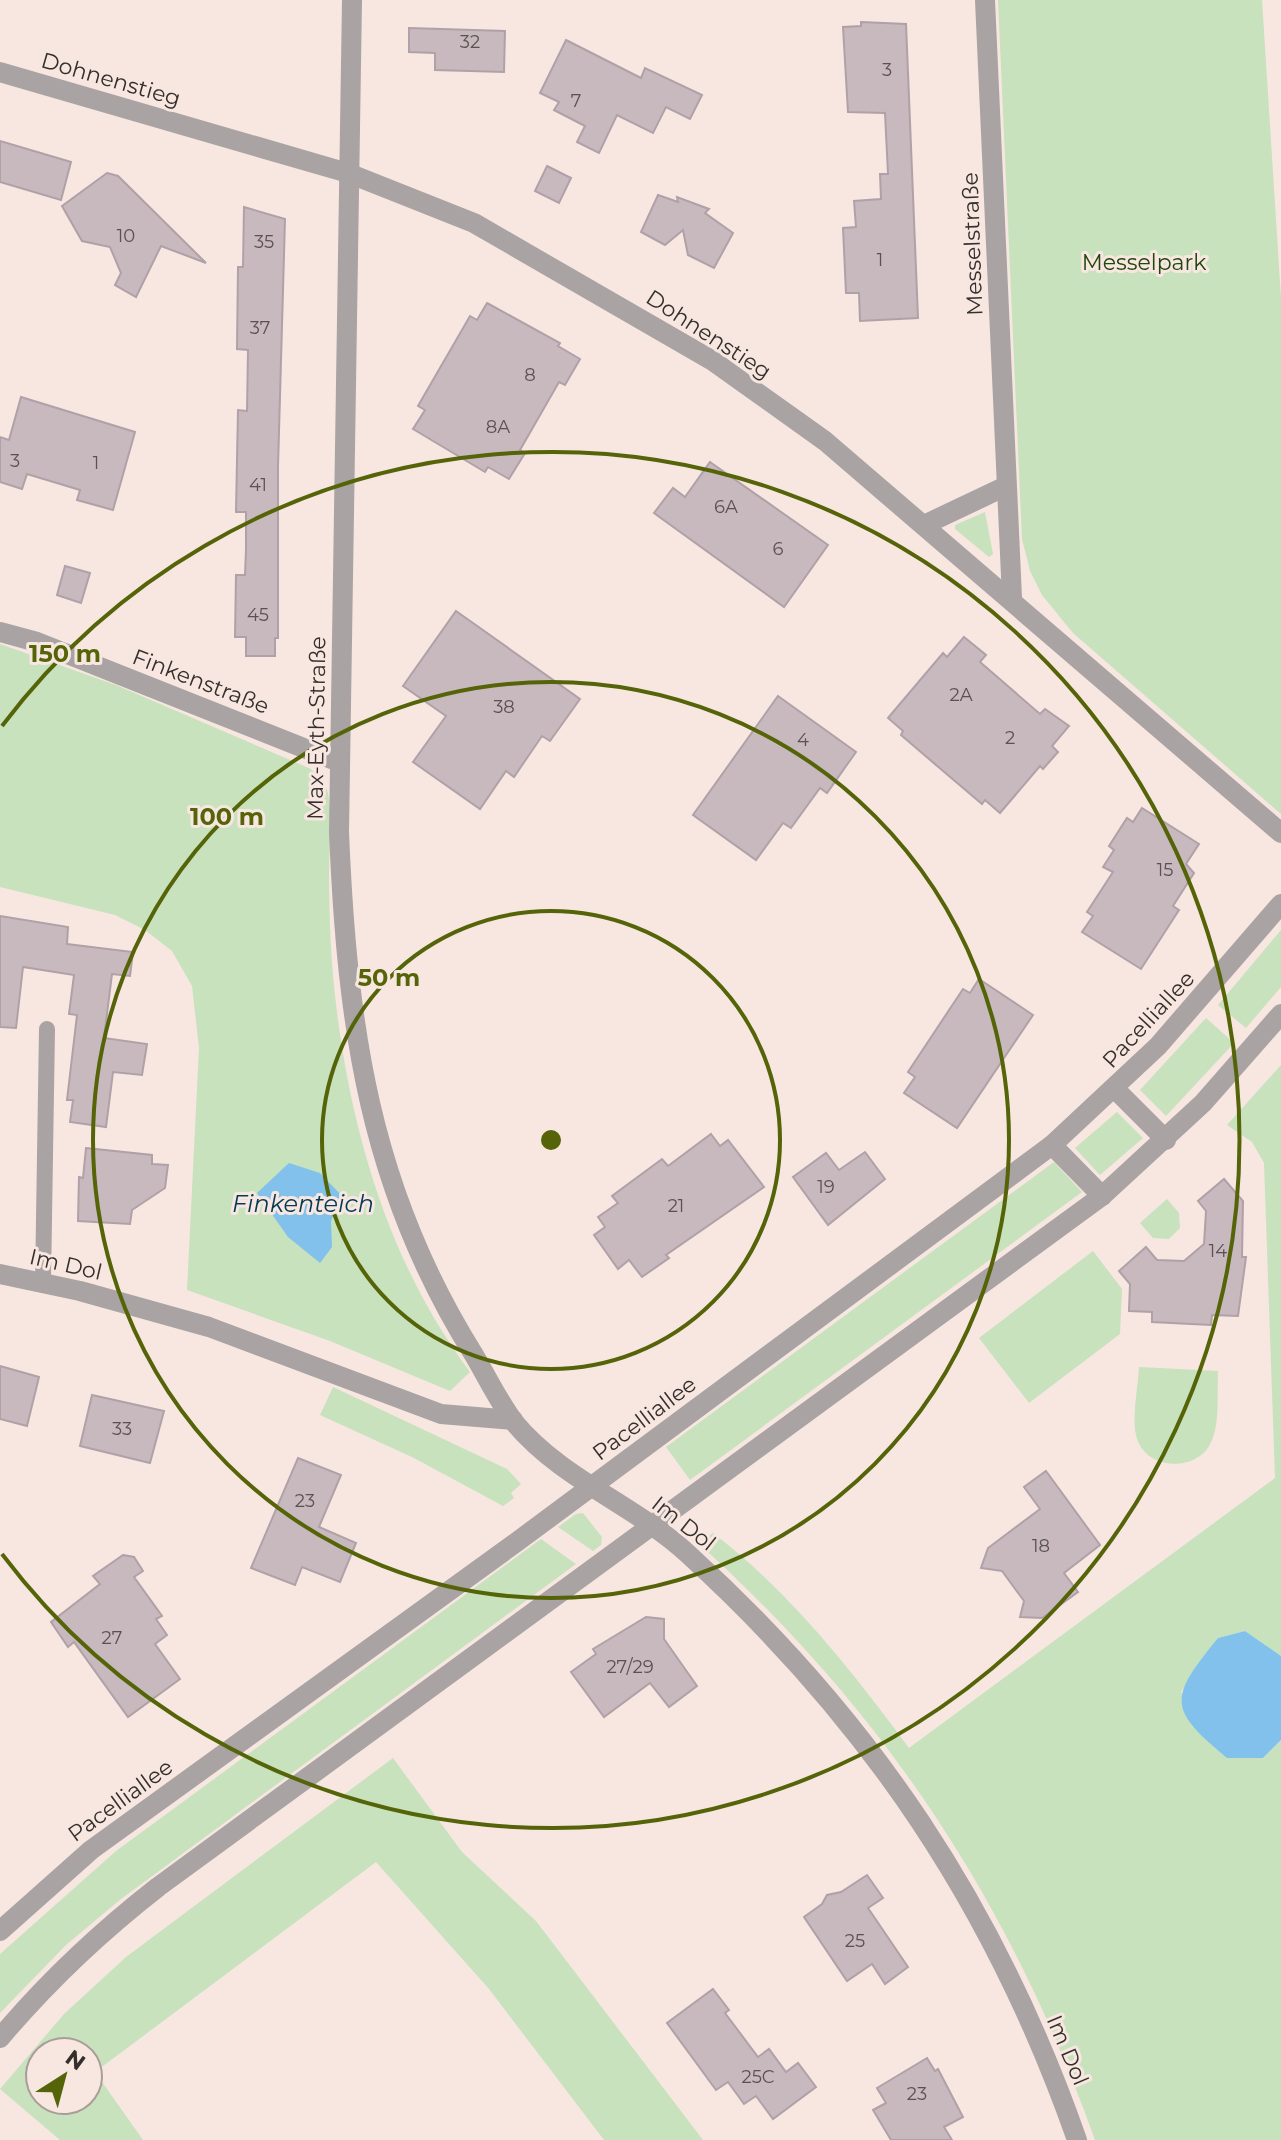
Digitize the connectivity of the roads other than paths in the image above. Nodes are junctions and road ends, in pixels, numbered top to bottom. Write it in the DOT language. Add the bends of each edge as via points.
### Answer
graph roads {
  1 [pos="352,0"];
  2 [pos="985,0"];
  3 [pos="0,72"];
  4 [pos="348,173"];
  5 [pos="1004,487"];
  6 [pos="924,525"];
  7 [pos="1012,598"];
  8 [pos="0,632"];
  9 [pos="339,762"];
  10 [pos="1281,833"];
  11 [pos="1281,904"];
  12 [pos="1281,1014"];
  13 [pos="47,1029"];
  14 [pos="1115,1089"];
  15 [pos="1166,1140"];
  16 [pos="1052,1145"];
  17 [pos="1102,1196"];
  18 [pos="0,1274"];
  19 [pos="43,1282"];
  20 [pos="513,1420"];
  21 [pos="593,1486"];
  22 [pos="653,1528"];
  23 [pos="0,1931"];
  24 [pos="0,2038"];
  25 [pos="1077,2140"];
  1 -- 4 [label="street, Max-Eyth-Straße"];
  2 -- 5 [label="street, Messelstraße"];
  3 -- 4 [label="street, Dohnenstieg"];
  4 -- 6 [label="street, Dohnenstieg" via="474,223 713,361 825,441"];
  4 -- 9 [label="street, Max-Eyth-Straße"];
  5 -- 6 [label="street"];
  5 -- 7 [label="street, Messelstraße"];
  6 -- 7 [label="street, Dohnenstieg"];
  7 -- 10 [label="street, Dohnenstieg"];
  8 -- 9 [label="street, Finkenstraße"];
  9 -- 20 [label="street, Max-Eyth-Straße" via="343,928 355,1035 374,1132 434,1288"];
  11 -- 14 [label="street, Pacelliallee"];
  12 -- 15 [label="street"];
  13 -- 19 [label="lane"];
  14 -- 15 [label="street"];
  14 -- 16 [label="street, Pacelliallee"];
  15 -- 17 [label="street"];
  16 -- 17 [label="street"];
  16 -- 21 [label="street, Pacelliallee"];
  17 -- 22 [label="street"];
  18 -- 19 [label="street, Im Dol"];
  19 -- 20 [label="street, Im Dol" via="209,1327 441,1414"];
  20 -- 21 [label="street, Im Dol" via="541,1450"];
  21 -- 22 [label="street, Im Dol"];
  21 -- 23 [label="street, Pacelliallee" via="91,1850"];
  22 -- 24 [label="street" via="100,1932"];
  22 -- 25 [label="street, Im Dol" via="683,1549 793,1654 850,1722 914,1813 990,1933 1056,2078"];
}
